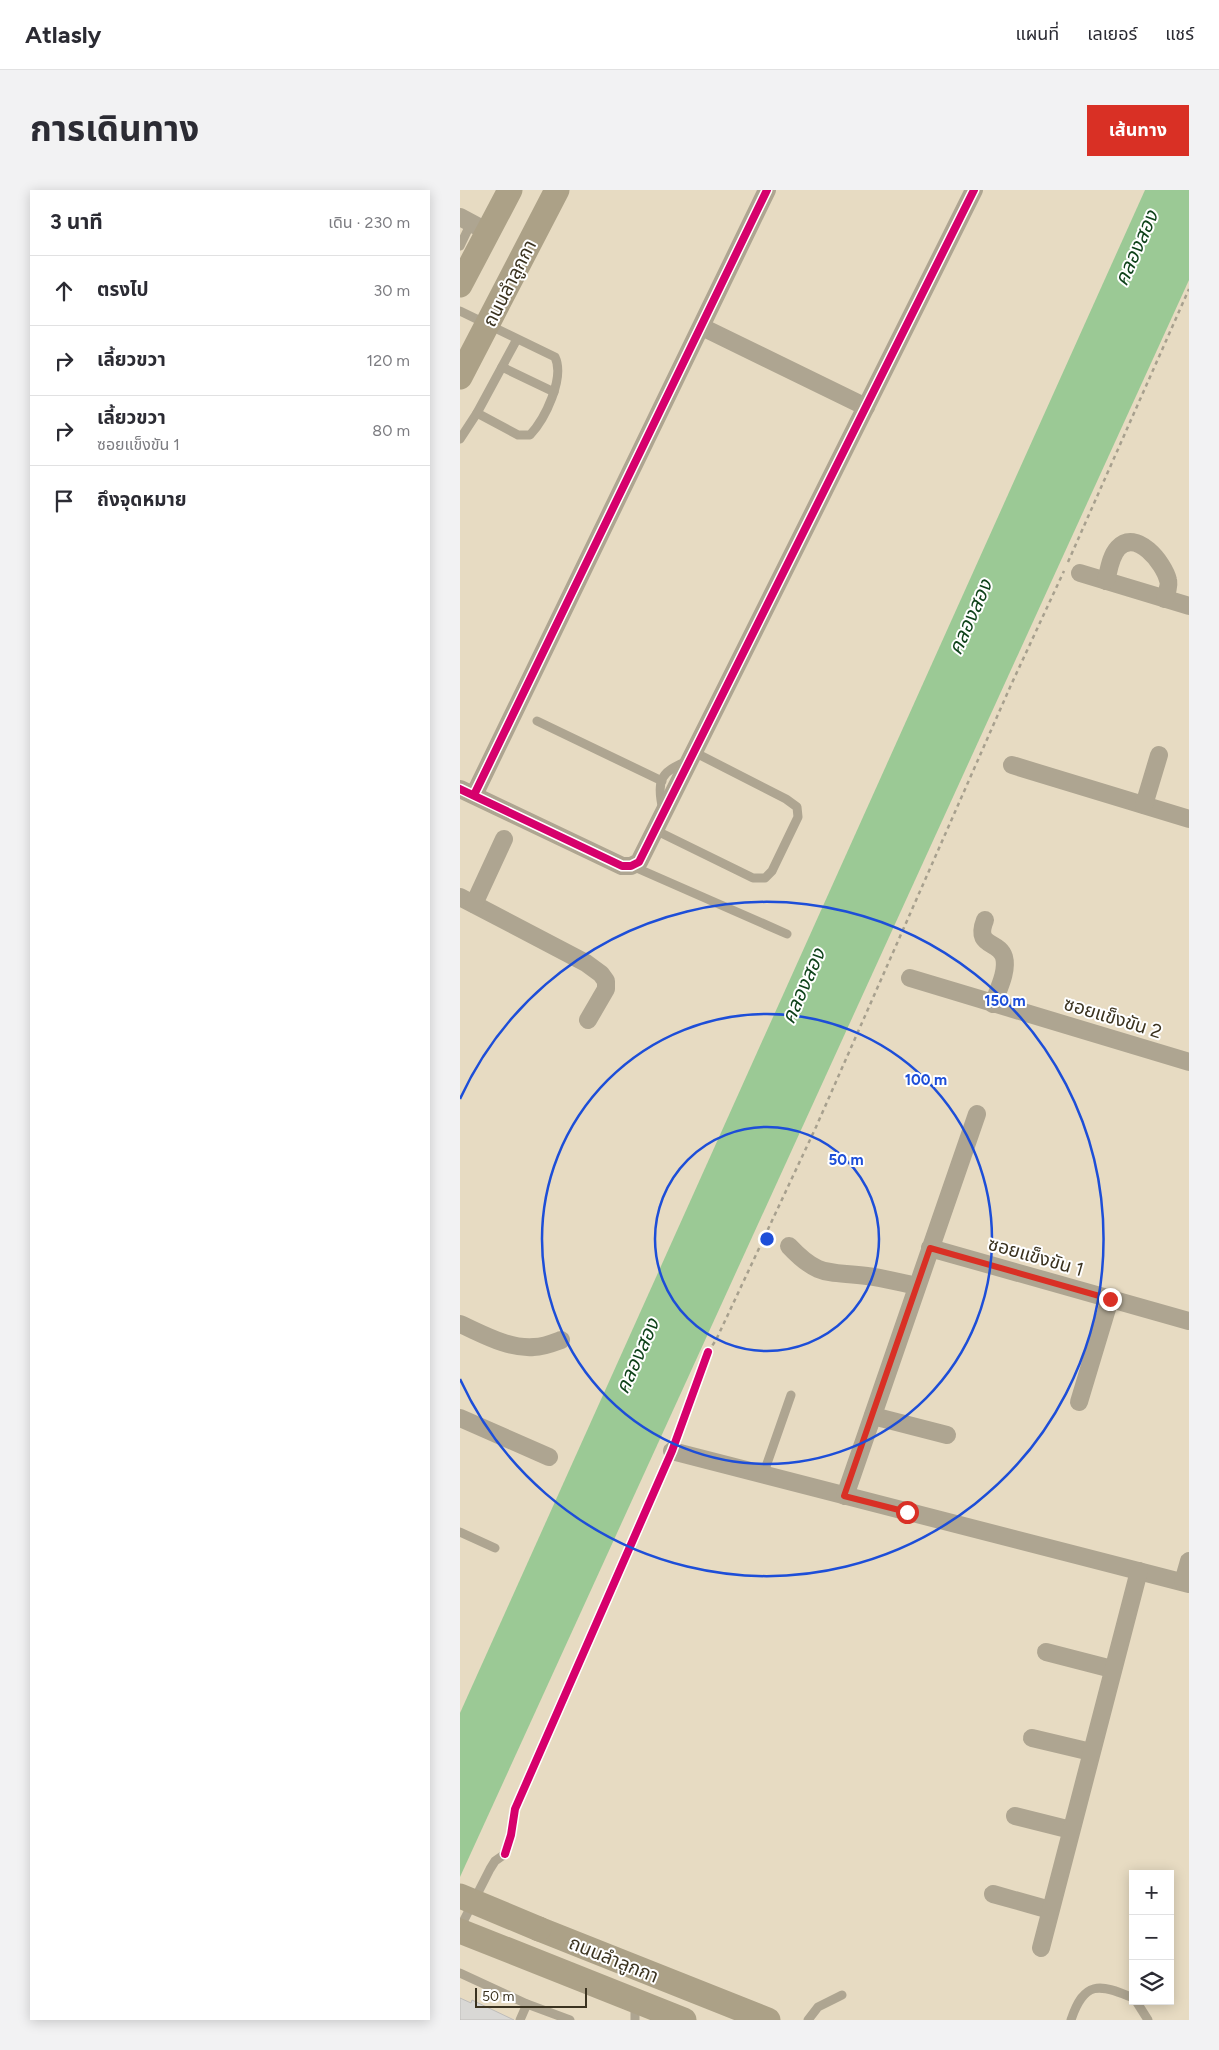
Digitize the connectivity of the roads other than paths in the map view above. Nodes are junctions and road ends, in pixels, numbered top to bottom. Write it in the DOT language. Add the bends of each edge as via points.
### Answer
graph roads {
  1 [pos="510,190"];
  2 [pos="557,190"];
  3 [pos="768,190"];
  4 [pos="974,190"];
  5 [pos="473,224"];
  6 [pos="460,246"];
  7 [pos="460,285"];
  8 [pos="460,311"];
  9 [pos="487,325"];
  10 [pos="702,327"];
  11 [pos="517,339"];
  12 [pos="502,367"];
  13 [pos="460,377"];
  14 [pos="554,392"];
  15 [pos="866,407"];
  16 [pos="477,413"];
  17 [pos="460,439"];
  18 [pos="1080,573"];
  19 [pos="1106,581"];
  20 [pos="1165,599"];
  21 [pos="1189,606"];
  22 [pos="537,721"];
  23 [pos="1159,754"];
  24 [pos="692,756"];
  25 [pos="1012,764"];
  26 [pos="662,781"];
  27 [pos="467,792"];
  28 [pos="1144,805"];
  29 [pos="664,812"];
  30 [pos="1189,819"];
  31 [pos="655,830"];
  32 [pos="504,839"];
  33 [pos="631,866"];
  34 [pos="467,900"];
  35 [pos="985,920"];
  36 [pos="787,934"];
  37 [pos="910,978"];
  38 [pos="993,1004"];
  39 [pos="588,1020"];
  40 [pos="1189,1062"];
  41 [pos="977,1114"];
  42 [pos="789,1246"];
  43 [pos="930,1248"];
  44 [pos="917,1286"];
  45 [pos="1110,1299"];
  46 [pos="1189,1321"];
  47 [pos="460,1324"];
  48 [pos="561,1340"];
  49 [pos="791,1395"];
  50 [pos="1079,1402"];
  51 [pos="873,1416"];
  52 [pos="460,1418"];
  53 [pos="947,1435"];
  54 [pos="672,1452"];
  55 [pos="549,1456"];
  56 [pos="763,1475"];
  57 [pos="844,1496"];
  58 [pos="460,1532"];
  59 [pos="495,1548"];
  60 [pos="1189,1560"];
  61 [pos="1139,1571"];
  62 [pos="1186,1583"];
  63 [pos="1046,1652"];
  64 [pos="1112,1669"];
  65 [pos="1032,1738"];
  66 [pos="1091,1752"];
  67 [pos="1015,1816"];
  68 [pos="1071,1830"];
  69 [pos="504,1854"];
  70 [pos="993,1894"];
  71 [pos="460,1896"];
  72 [pos="1050,1910"];
  73 [pos="460,1930"];
  74 [pos="1040,1948"];
  75 [pos="460,1973"];
  76 [pos="842,1994"];
  77 [pos="1129,1996"];
  78 [pos="527,2004"];
  79 [pos="1139,2005"];
  80 [pos="635,2011"];
  81 [pos="555,2018"];
  82 [pos="520,2020"];
  83 [pos="570,2020"];
  84 [pos="684,2020"];
  85 [pos="768,2020"];
  86 [pos="808,2020"];
  87 [pos="1071,2020"];
  88 [pos="1148,2020"];
  1 -- 5 [label="main road"];
  2 -- 9 [label="main road, ถนนลำลูกกา"];
  3 -- 10 [label="street"];
  4 -- 15 [label="street"];
  5 -- 6 [label="lane"];
  5 -- 7 [label="main road"];
  8 -- 9 [label="lane"];
  9 -- 11 [label="lane"];
  9 -- 13 [label="main road, ถนนลำลูกกา"];
  10 -- 15 [label="street"];
  10 -- 27 [label="street"];
  11 -- 12 [label="lane"];
  11 -- 14 [label="lane" via="555,357 558,364"];
  12 -- 14 [label="lane"];
  12 -- 16 [label="lane"];
  14 -- 16 [label="lane" via="538,426 530,435 518,435"];
  15 -- 24 [label="street"];
  16 -- 17 [label="lane"];
  18 -- 19 [label="street"];
  19 -- 20 [label="street"];
  19 -- 20 [label="street" via="1112,556 1126,542 1134,542 1153,554 1167,577"];
  20 -- 21 [label="street"];
  22 -- 26 [label="lane"];
  23 -- 28 [label="street"];
  24 -- 26 [label="lane" via="672,767"];
  24 -- 29 [label="street"];
  24 -- 31 [label="lane" via="797,807 798,817 772,871 765,878 753,878"];
  25 -- 28 [label="street"];
  26 -- 29 [label="lane" via="659,791"];
  27 -- 33 [label="street" via="622,866"];
  28 -- 30 [label="street"];
  29 -- 31 [label="street"];
  31 -- 33 [label="street" via="639,862"];
  32 -- 34 [label="street"];
  33 -- 36 [label="lane"];
  34 -- 39 [label="street" via="601,974 606,981 606,989"];
  35 -- 38 [label="street" via="982,935 1005,958"];
  37 -- 38 [label="street, ซอยแข็งขัน 2"];
  38 -- 40 [label="street, ซอยแข็งขัน 2"];
  41 -- 43 [label="street"];
  42 -- 44 [label="street" via="811,1267 826,1272"];
  43 -- 44 [label="street"];
  43 -- 45 [label="street, ซอยแข็งขัน 1"];
  44 -- 51 [label="street"];
  45 -- 46 [label="street, ซอยแข็งขัน 1"];
  45 -- 50 [label="street"];
  47 -- 48 [label="street" via="518,1346 535,1347"];
  49 -- 56 [label="lane"];
  51 -- 53 [label="street"];
  51 -- 57 [label="street"];
  52 -- 55 [label="street"];
  54 -- 56 [label="street"];
  56 -- 57 [label="street"];
  57 -- 61 [label="street"];
  58 -- 59 [label="lane"];
  60 -- 62 [label="street"];
  61 -- 62 [label="street"];
  61 -- 64 [label="street"];
  63 -- 64 [label="street"];
  64 -- 66 [label="street"];
  65 -- 66 [label="street"];
  66 -- 68 [label="street"];
  67 -- 68 [label="street"];
  68 -- 72 [label="street"];
  69 -- 73 [label="lane" via="495,1861"];
  70 -- 72 [label="street"];
  71 -- 85 [label="main road, ถนนลำลูกกา, bridge"];
  72 -- 74 [label="street"];
  73 -- 80 [label="main road, ถนนลำลูกกา"];
  75 -- 78 [label="lane"];
  76 -- 86 [label="lane" via="818,2007"];
  77 -- 87 [label="lane" via="1113,1990 1093,1988 1083,1995"];
  78 -- 81 [label="lane"];
  78 -- 82 [label="lane"];
  79 -- 88 [label="lane"];
  80 -- 84 [label="main road, ถนนลำลูกกา"];
  81 -- 83 [label="lane"];
}
